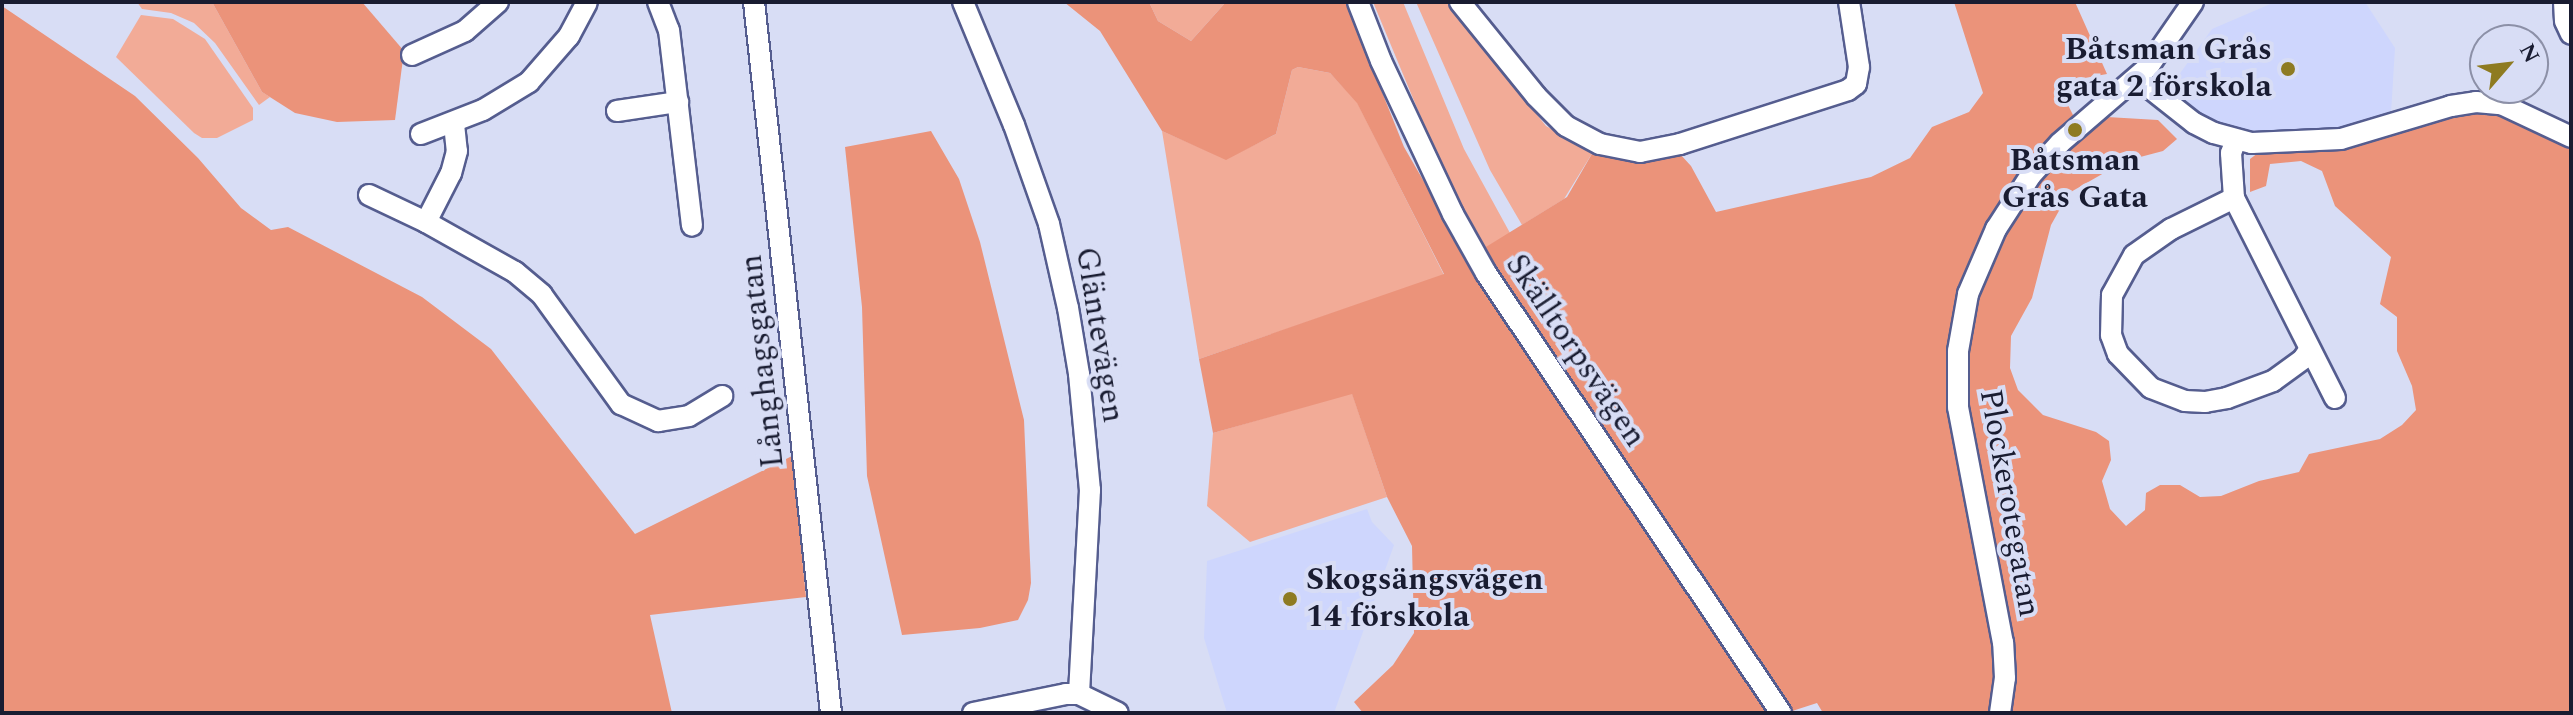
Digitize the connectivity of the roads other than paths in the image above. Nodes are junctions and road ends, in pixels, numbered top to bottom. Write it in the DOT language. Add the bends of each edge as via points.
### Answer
graph roads {
  1 [pos="498,2"];
  2 [pos="587,2"];
  3 [pos="658,2"];
  4 [pos="754,2"];
  5 [pos="963,2"];
  6 [pos="1358,2"];
  7 [pos="1460,2"];
  8 [pos="1849,2"];
  9 [pos="2193,2"];
  10 [pos="2564,2"];
  11 [pos="2571,34"];
  12 [pos="412,55"];
  13 [pos="2137,78"];
  14 [pos="678,102"];
  15 [pos="2469,103"];
  16 [pos="2501,104"];
  17 [pos="617,111"];
  18 [pos="454,124"];
  19 [pos="421,134"];
  20 [pos="2570,134"];
  21 [pos="2236,140"];
  22 [pos="369,195"];
  23 [pos="2234,198"];
  24 [pos="426,222"];
  25 [pos="692,226"];
  26 [pos="2309,350"];
  27 [pos="722,396"];
  28 [pos="2335,398"];
  29 [pos="1079,694"];
  30 [pos="831,713"];
  31 [pos="973,713"];
  32 [pos="1118,713"];
  33 [pos="1781,713"];
  34 [pos="2000,713"];
  1 -- 12 [label="street" via="465,31"];
  2 -- 18 [label="street" via="569,36 535,76"];
  3 -- 14 [label="street" via="669,30"];
  4 -- 30 [label="street, Långhagsgatan"];
  5 -- 29 [label="street, Gläntevägen" via="1049,224 1068,308 1090,490"];
  6 -- 33 [label="street, Skälltorpsvägen" via="1453,214 1486,273"];
  7 -- 8 [label="street" via="1566,126 1600,144 1640,152 1848,90 1856,84 1859,67"];
  9 -- 13 [label="street, Plockerotegatan"];
  10 -- 11 [label="street"];
  13 -- 21 [label="street" via="2194,123"];
  13 -- 34 [label="street, Plockerotegatan" via="2060,143 2022,186 1986,247 1965,309 1958,407 2003,643"];
  14 -- 17 [label="street"];
  14 -- 25 [label="street"];
  15 -- 21 [label="street" via="2341,139"];
  16 -- 20 [label="street"];
  18 -- 19 [label="street"];
  18 -- 24 [label="street" via="457,151"];
  21 -- 23 [label="street" via="2231,153"];
  22 -- 24 [label="street"];
  23 -- 26 [label="street"];
  23 -- 26 [label="street" via="2171,229 2134,255 2112,295 2111,335 2118,354 2151,388 2185,401 2205,402 2273,381"];
  24 -- 27 [label="street" via="515,272 542,295 621,404 658,421 689,416"];
  26 -- 28 [label="street"];
  29 -- 31 [label="street"];
  29 -- 32 [label="street"];
}
